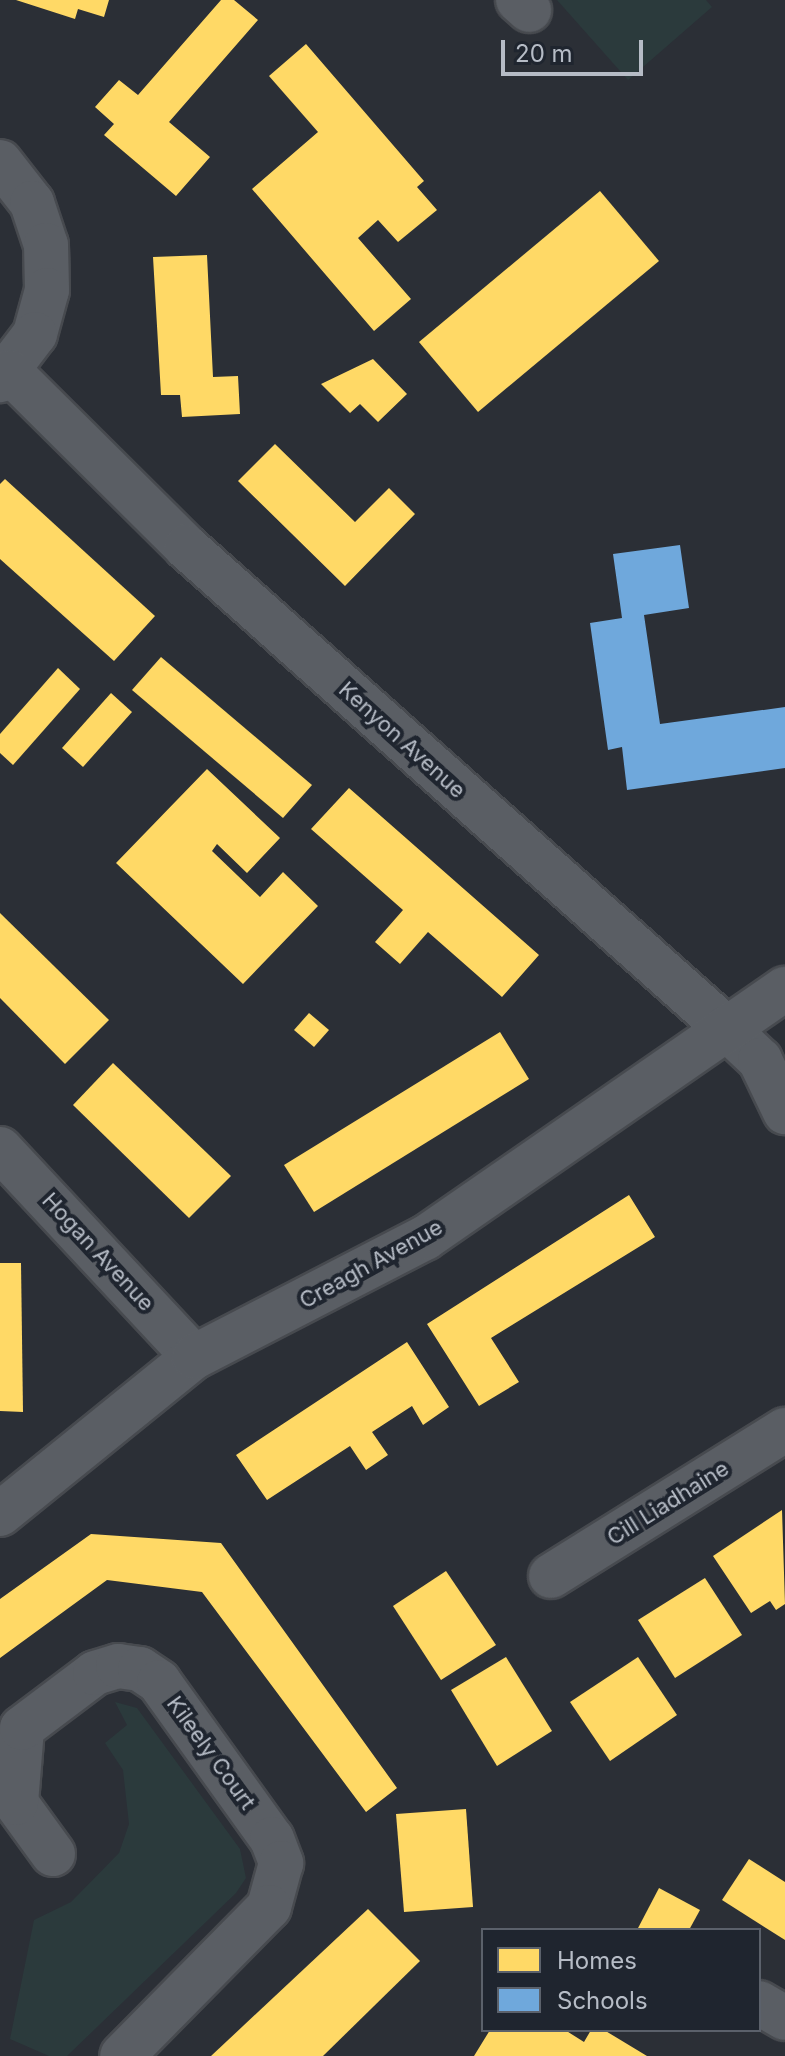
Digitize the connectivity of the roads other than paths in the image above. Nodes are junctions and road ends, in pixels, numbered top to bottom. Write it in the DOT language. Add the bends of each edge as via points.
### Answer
graph roads {
  1 [pos="0,162"];
  2 [pos="5,376"];
  3 [pos="785,989"];
  4 [pos="726,1028"];
  5 [pos="785,1112"];
  6 [pos="0,1149"];
  7 [pos="194,1357"];
  8 [pos="785,1430"];
  9 [pos="0,1514"];
  10 [pos="551,1576"];
  11 [pos="53,1854"];
  12 [pos="761,2004"];
  13 [pos="785,2018"];
  14 [pos="122,2056"];
  1 -- 2 [label="street" via="32,203 46,245 47,290 35,334"];
  2 -- 4 [label="street, Kenyon Avenue" via="186,547"];
  3 -- 4 [label="street, Creagh Avenue"];
  4 -- 5 [label="street, Kenyon Avenue" via="760,1060"];
  4 -- 7 [label="street, Creagh Avenue" via="425,1238"];
  6 -- 7 [label="street, Hogan Avenue"];
  7 -- 9 [label="street, Creagh Avenue"];
  8 -- 10 [label="street, Cill Liadhaine"];
  11 -- 14 [label="street, Kileely Court" via="16,1803 22,1728 95,1673 118,1666 140,1669 159,1682 272,1839 281,1863 269,1907"];
  12 -- 13 [label="street"];
}
